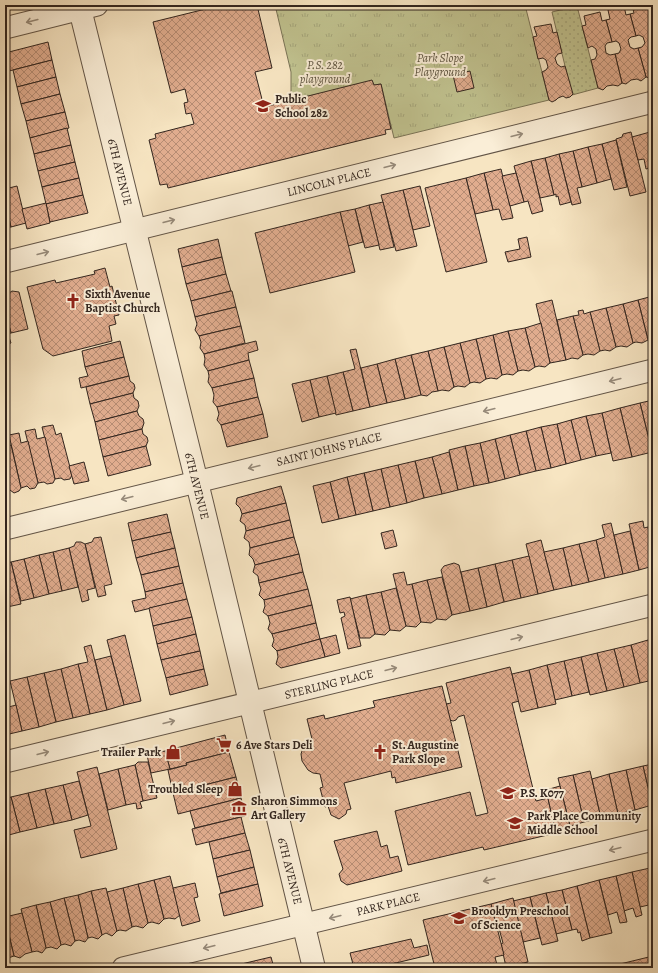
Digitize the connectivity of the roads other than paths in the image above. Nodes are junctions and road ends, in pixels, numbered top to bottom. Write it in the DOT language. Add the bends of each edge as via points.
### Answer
graph roads {
  1 [pos="85,6"];
  2 [pos="5,28"];
  3 [pos="653,102"];
  4 [pos="134,230"];
  5 [pos="5,262"];
  6 [pos="653,370"];
  7 [pos="196,481"];
  8 [pos="5,529"];
  9 [pos="653,605"];
  10 [pos="249,703"];
  11 [pos="5,762"];
  12 [pos="653,840"];
  13 [pos="303,924"];
  14 [pos="123,968"];
  15 [pos="314,968"];
  1 -- 2 [label="street, one-way"];
  1 -- 4 [label="street, 6TH AVENUE"];
  4 -- 3 [label="street, LINCOLN PLACE, one-way"];
  5 -- 4 [label="street, LINCOLN PLACE, one-way"];
  4 -- 7 [label="street, 6TH AVENUE"];
  6 -- 7 [label="street, SAINT JOHNS PLACE, one-way"];
  7 -- 8 [label="street, SAINT JOHNS PLACE, one-way"];
  7 -- 10 [label="street, 6TH AVENUE"];
  10 -- 9 [label="street, STERLING PLACE, one-way"];
  11 -- 10 [label="street, STERLING PLACE, one-way"];
  10 -- 13 [label="street, 6TH AVENUE"];
  12 -- 13 [label="street, PARK PLACE, one-way"];
  13 -- 14 [label="street, PARK PLACE, one-way"];
  13 -- 15 [label="street, 6TH AVENUE"];
}
